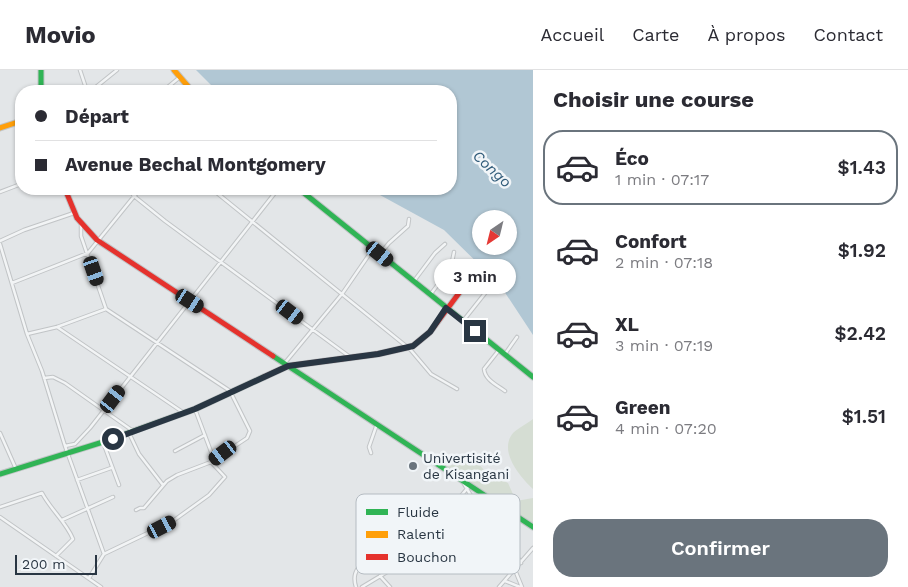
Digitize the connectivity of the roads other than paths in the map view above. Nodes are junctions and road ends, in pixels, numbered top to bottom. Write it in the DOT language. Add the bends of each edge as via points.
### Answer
graph roads {
  1 [pos="41,70"];
  2 [pos="80,70"];
  3 [pos="117,70"];
  4 [pos="174,70"];
  5 [pos="180,77"];
  6 [pos="41,85"];
  7 [pos="86,85"];
  8 [pos="97,85"];
  9 [pos="170,85"];
  10 [pos="187,85"];
  11 [pos="15,123"];
  12 [pos="0,128"];
  13 [pos="15,186"];
  14 [pos="0,192"];
  15 [pos="67,195"];
  16 [pos="220,195"];
  17 [pos="273,195"];
  18 [pos="306,195"];
  19 [pos="134,196"];
  20 [pos="74,213"];
  21 [pos="410,219"];
  22 [pos="252,221"];
  23 [pos="81,225"];
  24 [pos="97,240"];
  25 [pos="0,243"];
  26 [pos="445,244"];
  27 [pos="373,249"];
  28 [pos="454,252"];
  29 [pos="88,253"];
  30 [pos="380,254"];
  31 [pos="221,262"];
  32 [pos="474,272"];
  33 [pos="414,282"];
  34 [pos="12,283"];
  35 [pos="486,292"];
  36 [pos="342,294"];
  37 [pos="430,294"];
  38 [pos="190,301"];
  39 [pos="446,308"];
  40 [pos="106,309"];
  41 [pos="463,321"];
  42 [pos="57,327"];
  43 [pos="313,329"];
  44 [pos="26,334"];
  45 [pos="517,337"];
  46 [pos="157,342"];
  47 [pos="407,346"];
  48 [pos="499,350"];
  49 [pos="505,355"];
  50 [pos="350,358"];
  51 [pos="286,365"];
  52 [pos="130,377"];
  53 [pos="44,378"];
  54 [pos="533,378"];
  55 [pos="223,387"];
  56 [pos="457,389"];
  57 [pos="230,391"];
  58 [pos="505,391"];
  59 [pos="223,397"];
  60 [pos="175,407"];
  61 [pos="195,409"];
  62 [pos="104,410"];
  63 [pos="184,413"];
  64 [pos="175,416"];
  65 [pos="377,424"];
  66 [pos="126,426"];
  67 [pos="0,433"];
  68 [pos="129,433"];
  69 [pos="205,435"];
  70 [pos="102,442"];
  71 [pos="65,446"];
  72 [pos="175,451"];
  73 [pos="68,453"];
  74 [pos="370,453"];
  75 [pos="211,462"];
  76 [pos="112,468"];
  77 [pos="16,469"];
  78 [pos="0,474"];
  79 [pos="462,479"];
  80 [pos="77,480"];
  81 [pos="119,484"];
  82 [pos="163,484"];
  83 [pos="470,485"];
  84 [pos="468,491"];
  85 [pos="465,494"];
  86 [pos="470,494"];
  87 [pos="483,494"];
  88 [pos="113,497"];
  89 [pos="0,507"];
  90 [pos="88,508"];
  91 [pos="136,510"];
  92 [pos="0,517"];
  93 [pos="520,518"];
  94 [pos="62,520"];
  95 [pos="533,527"];
  96 [pos="533,548"];
  97 [pos="104,554"];
  98 [pos="56,556"];
  99 [pos="521,562"];
  100 [pos="356,567"];
  101 [pos="383,574"];
  102 [pos="511,574"];
  103 [pos="516,574"];
  104 [pos="380,576"];
  105 [pos="89,578"];
  106 [pos="505,581"];
  107 [pos="101,587"];
  108 [pos="356,587"];
  109 [pos="362,587"];
  110 [pos="390,587"];
  111 [pos="499,587"];
  112 [pos="521,587"];
  1 -- 6 [label="main road"];
  2 -- 7 [label="street"];
  3 -- 8 [label="street"];
  4 -- 5 [label="main road"];
  5 -- 9 [label="street"];
  5 -- 10 [label="main road"];
  11 -- 12 [label="main road"];
  13 -- 14 [label="street"];
  15 -- 20 [label="main road"];
  16 -- 22 [label="street"];
  17 -- 22 [label="street"];
  18 -- 27 [label="main road"];
  19 -- 24 [label="street"];
  19 -- 31 [label="street"];
  20 -- 23 [label="main road"];
  20 -- 25 [label="street" via="24,230"];
  21 -- 30 [label="street" via="408,226"];
  22 -- 31 [label="street"];
  22 -- 36 [label="street"];
  23 -- 24 [label="main road"];
  23 -- 29 [label="street" via="81,236"];
  24 -- 29 [label="street"];
  24 -- 38 [label="main road"];
  25 -- 34 [label="street"];
  26 -- 33 [label="street"];
  27 -- 30 [label="main road"];
  27 -- 36 [label="street"];
  28 -- 37 [label="street" via="451,267"];
  29 -- 34 [label="street"];
  29 -- 40 [label="street"];
  30 -- 33 [label="main road"];
  31 -- 38 [label="street"];
  31 -- 43 [label="street"];
  32 -- 39 [label="main road"];
  33 -- 37 [label="main road"];
  34 -- 44 [label="street"];
  35 -- 41 [label="street"];
  36 -- 43 [label="street"];
  36 -- 47 [label="street"];
  37 -- 39 [label="main road"];
  38 -- 46 [label="street"];
  38 -- 51 [label="main road"];
  39 -- 41 [label="main road"];
  39 -- 47 [label="main road" via="430,332 416,344"];
  40 -- 42 [label="street"];
  40 -- 46 [label="street"];
  41 -- 48 [label="main road"];
  42 -- 44 [label="street"];
  42 -- 52 [label="street"];
  43 -- 50 [label="street"];
  43 -- 51 [label="street"];
  44 -- 53 [label="street"];
  45 -- 49 [label="street"];
  46 -- 52 [label="street"];
  46 -- 55 [label="street"];
  47 -- 50 [label="main road"];
  47 -- 56 [label="street" via="431,374"];
  48 -- 49 [label="main road"];
  48 -- 58 [label="street" via="484,373"];
  49 -- 54 [label="main road"];
  50 -- 51 [label="main road"];
  51 -- 57 [label="main road"];
  51 -- 65 [label="main road"];
  52 -- 60 [label="street"];
  52 -- 62 [label="street"];
  53 -- 62 [label="street" via="53,377 65,383"];
  53 -- 71 [label="street"];
  55 -- 57 [label="street"];
  55 -- 59 [label="street"];
  57 -- 59 [label="main road"];
  57 -- 75 [label="street" via="250,434"];
  59 -- 61 [label="main road"];
  60 -- 63 [label="street"];
  60 -- 64 [label="street"];
  61 -- 63 [label="main road"];
  61 -- 69 [label="street"];
  62 -- 66 [label="street"];
  62 -- 71 [label="street" via="75,444"];
  63 -- 64 [label="main road"];
  64 -- 68 [label="main road"];
  65 -- 74 [label="street"];
  65 -- 79 [label="main road"];
  66 -- 68 [label="street"];
  66 -- 68 [label="street"];
  67 -- 77 [label="street"];
  68 -- 70 [label="main road"];
  68 -- 82 [label="street" via="139,454"];
  69 -- 72 [label="street"];
  69 -- 75 [label="street" via="213,457"];
  70 -- 73 [label="main road"];
  70 -- 76 [label="street"];
  71 -- 73 [label="street"];
  73 -- 77 [label="main road"];
  73 -- 80 [label="street"];
  75 -- 82 [label="street"];
  75 -- 97 [label="street" via="226,477 208,495 173,521"];
  76 -- 80 [label="street"];
  76 -- 81 [label="street"];
  77 -- 78 [label="main road"];
  79 -- 83 [label="main road"];
  79 -- 84 [label="street"];
  80 -- 90 [label="street"];
  82 -- 91 [label="street" via="144,508"];
  83 -- 84 [label="street"];
  83 -- 87 [label="main road"];
  84 -- 85 [label="street"];
  84 -- 86 [label="street"];
  88 -- 90 [label="street"];
  89 -- 94 [label="street" via="42,493"];
  90 -- 94 [label="street"];
  90 -- 97 [label="street"];
  92 -- 98 [label="street"];
  93 -- 95 [label="main road"];
  94 -- 98 [label="street" via="73,539"];
  96 -- 99 [label="street"];
  97 -- 105 [label="street"];
  98 -- 105 [label="street"];
  100 -- 108 [label="street"];
  101 -- 104 [label="street"];
  102 -- 106 [label="street"];
  103 -- 112 [label="street"];
  104 -- 109 [label="street"];
  104 -- 110 [label="street"];
  105 -- 107 [label="street"];
  106 -- 111 [label="street"];
  106 -- 112 [label="street"];
}
